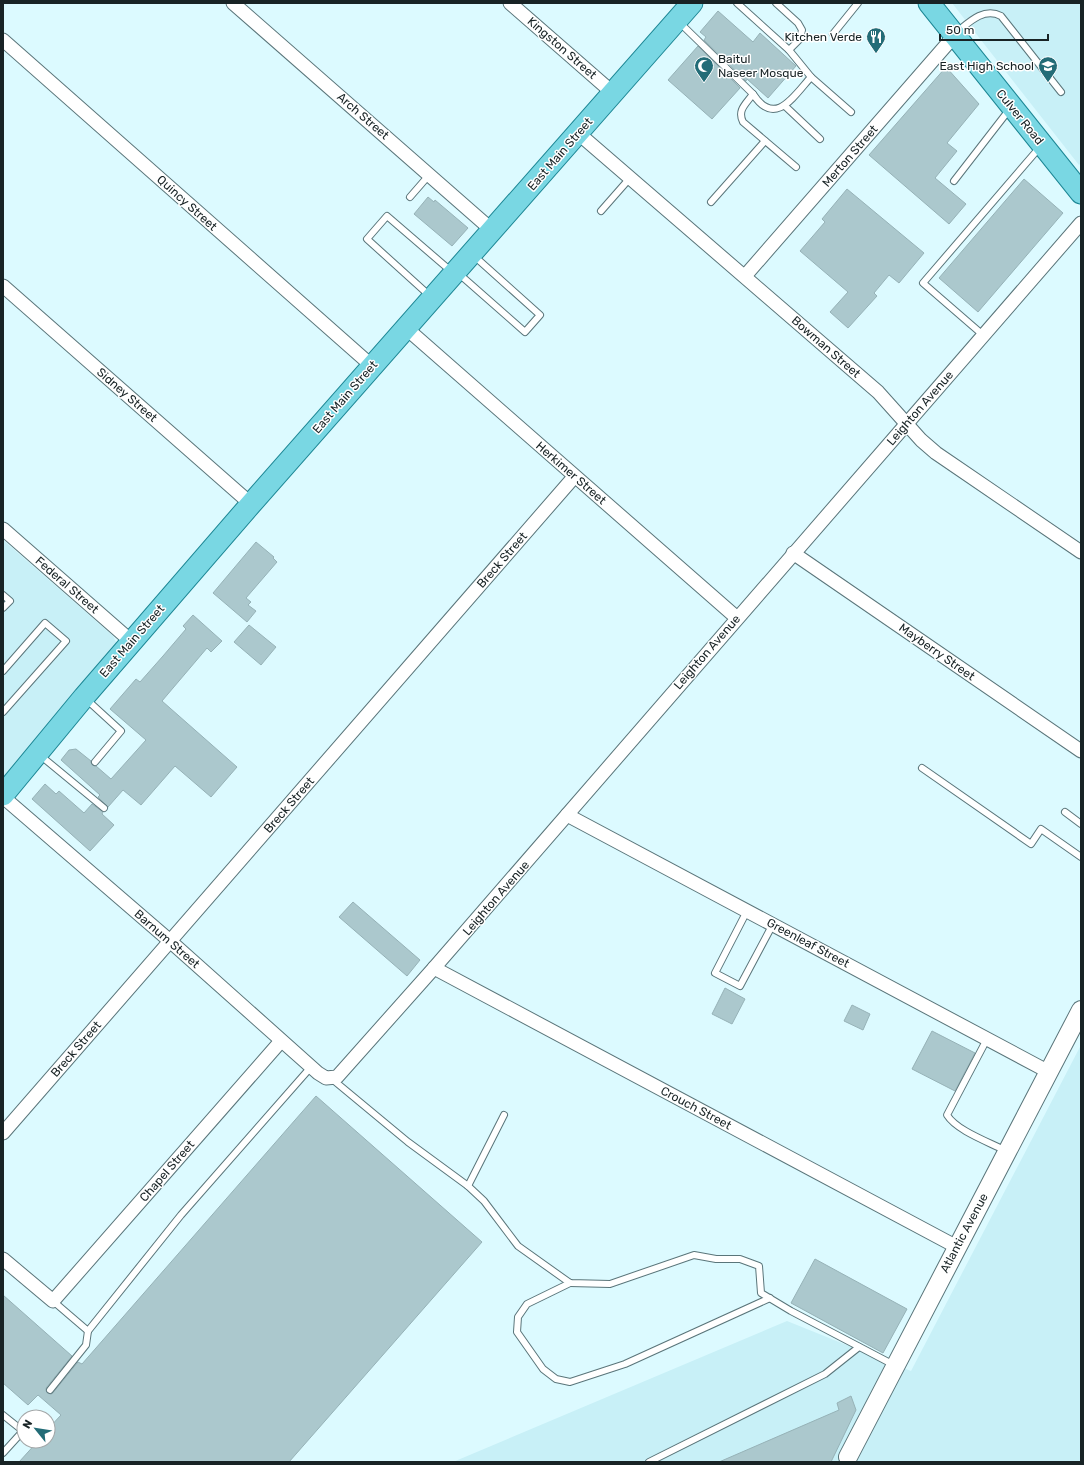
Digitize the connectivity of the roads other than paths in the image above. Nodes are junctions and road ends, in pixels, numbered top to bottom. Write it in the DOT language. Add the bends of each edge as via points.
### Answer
graph roads {
  1 [pos="233,3"];
  2 [pos="510,3"];
  3 [pos="691,3"];
  4 [pos="737,3"];
  5 [pos="776,3"];
  6 [pos="858,3"];
  7 [pos="929,3"];
  8 [pos="677,20"];
  9 [pos="833,34"];
  10 [pos="954,35"];
  11 [pos="3,40"];
  12 [pos="790,50"];
  13 [pos="811,77"];
  14 [pos="1061,92"];
  15 [pos="613,93"];
  16 [pos="753,94"];
  17 [pos="784,106"];
  18 [pos="1012,107"];
  19 [pos="851,112"];
  20 [pos="578,133"];
  21 [pos="820,139"];
  22 [pos="765,140"];
  23 [pos="1042,145"];
  24 [pos="796,167"];
  25 [pos="430,174"];
  26 [pos="630,178"];
  27 [pos="954,181"];
  28 [pos="1081,193"];
  29 [pos="410,196"];
  30 [pos="711,202"];
  31 [pos="601,211"];
  32 [pos="1081,223"];
  33 [pos="493,231"];
  34 [pos="472,255"];
  35 [pos="456,273"];
  36 [pos="745,276"];
  37 [pos="3,286"];
  38 [pos="433,298"];
  39 [pos="406,328"];
  40 [pos="983,335"];
  41 [pos="372,366"];
  42 [pos="906,424"];
  43 [pos="574,477"];
  44 [pos="251,504"];
  45 [pos="3,529"];
  46 [pos="1081,552"];
  47 [pos="793,553"];
  48 [pos="3,595"];
  49 [pos="3,608"];
  50 [pos="737,618"];
  51 [pos="132,642"];
  52 [pos="3,671"];
  53 [pos="84,697"];
  54 [pos="3,712"];
  55 [pos="1081,751"];
  56 [pos="38,754"];
  57 [pos="96,762"];
  58 [pos="922,768"];
  59 [pos="3,796"];
  60 [pos="104,808"];
  61 [pos="1064,812"];
  62 [pos="567,814"];
  63 [pos="1081,824"];
  64 [pos="1081,857"];
  65 [pos="747,911"];
  66 [pos="773,924"];
  67 [pos="170,941"];
  68 [pos="434,968"];
  69 [pos="1081,1010"];
  70 [pos="987,1039"];
  71 [pos="281,1041"];
  72 [pos="311,1067"];
  73 [pos="1049,1072"];
  74 [pos="331,1078"];
  75 [pos="504,1115"];
  76 [pos="3,1133"];
  77 [pos="1007,1152"];
  78 [pos="468,1186"];
  79 [pos="957,1247"];
  80 [pos="3,1259"];
  81 [pos="570,1283"];
  82 [pos="770,1298"];
  83 [pos="52,1301"];
  84 [pos="88,1331"];
  85 [pos="859,1347"];
  86 [pos="895,1366"];
  87 [pos="50,1390"];
  88 [pos="3,1415"];
  89 [pos="3,1453"];
  90 [pos="848,1457"];
  91 [pos="649,1462"];
  1 -- 25 [label="street, Arch Street"];
  2 -- 15 [label="street, Kingston Street"];
  3 -- 8 [label="main road, East Main Street"];
  4 -- 12 [label="lane"];
  5 -- 12 [label="lane" via="802,30 800,39"];
  6 -- 9 [label="lane"];
  7 -- 10 [label="main road, Culver Road"];
  8 -- 15 [label="main road, East Main Street"];
  8 -- 16 [label="lane"];
  10 -- 14 [label="lane" via="971,20 988,12 996,13"];
  10 -- 18 [label="main road, Culver Road"];
  10 -- 36 [label="street, Merton Street"];
  11 -- 41 [label="street, Quincy Street"];
  12 -- 13 [label="lane"];
  13 -- 17 [label="lane"];
  13 -- 19 [label="lane"];
  15 -- 20 [label="main road, East Main Street"];
  16 -- 17 [label="lane" via="760,104 768,108 777,109"];
  16 -- 22 [label="lane" via="741,109 740,115 743,122"];
  17 -- 21 [label="lane"];
  18 -- 23 [label="main road, Culver Road"];
  18 -- 27 [label="lane"];
  20 -- 26 [label="street, Bowman Street"];
  20 -- 33 [label="main road, East Main Street"];
  22 -- 24 [label="lane"];
  22 -- 30 [label="lane"];
  23 -- 28 [label="main road, Culver Road"];
  23 -- 40 [label="lane" via="923,283"];
  25 -- 29 [label="lane"];
  25 -- 33 [label="street, Arch Street"];
  26 -- 31 [label="lane"];
  26 -- 36 [label="street, Bowman Street"];
  32 -- 40 [label="street, Leighton Avenue"];
  33 -- 34 [label="main road, East Main Street"];
  34 -- 35 [label="main road, East Main Street"];
  34 -- 35 [label="lane" via="540,315 526,332"];
  35 -- 38 [label="main road, East Main Street"];
  35 -- 38 [label="lane" via="387,216 367,239"];
  36 -- 42 [label="street, Bowman Street" via="878,392"];
  37 -- 44 [label="street, Sidney Street"];
  38 -- 39 [label="main road, East Main Street"];
  39 -- 41 [label="main road, East Main Street"];
  39 -- 43 [label="street, Herkimer Street"];
  40 -- 42 [label="street, Leighton Avenue"];
  41 -- 44 [label="main road, East Main Street"];
  42 -- 46 [label="street, Bowman Street" via="936,453"];
  42 -- 47 [label="street, Leighton Avenue"];
  43 -- 50 [label="street, Herkimer Street"];
  43 -- 67 [label="street, Breck Street"];
  44 -- 51 [label="main road, East Main Street"];
  45 -- 51 [label="street, Federal Street"];
  47 -- 50 [label="street, Leighton Avenue"];
  47 -- 55 [label="street, Mayberry Street"];
  48 -- 49 [label="lane" via="10,601"];
  50 -- 62 [label="street, Leighton Avenue"];
  51 -- 53 [label="main road, East Main Street"];
  52 -- 54 [label="lane" via="45,623 66,641"];
  53 -- 56 [label="main road, East Main Street"];
  53 -- 57 [label="lane" via="122,731"];
  56 -- 59 [label="main road, East Main Street"];
  56 -- 60 [label="lane"];
  58 -- 64 [label="lane" via="1031,844 1041,829"];
  59 -- 67 [label="street, Barnum Street"];
  61 -- 63 [label="lane"];
  62 -- 65 [label="street, Greenleaf Street"];
  62 -- 68 [label="street, Leighton Avenue"];
  65 -- 66 [label="street, Greenleaf Street"];
  65 -- 66 [label="lane" via="715,973 740,986"];
  66 -- 70 [label="street, Greenleaf Street"];
  67 -- 71 [label="street, Barnum Street"];
  67 -- 76 [label="street, Breck Street"];
  68 -- 74 [label="street, Leighton Avenue" via="344,1072"];
  68 -- 79 [label="street, Crouch Street"];
  69 -- 73 [label="main road, Atlantic Avenue"];
  70 -- 73 [label="street, Greenleaf Street"];
  70 -- 77 [label="lane" via="947,1115 964,1130"];
  71 -- 72 [label="street, Barnum Street"];
  71 -- 83 [label="street, Chapel Street"];
  72 -- 74 [label="street, Barnum Street"];
  72 -- 84 [label="lane" via="181,1215"];
  73 -- 77 [label="main road, Atlantic Avenue"];
  74 -- 78 [label="lane" via="408,1142"];
  75 -- 78 [label="lane"];
  77 -- 79 [label="main road, Atlantic Avenue"];
  78 -- 81 [label="lane" via="484,1201 518,1246"];
  79 -- 86 [label="main road, Atlantic Avenue"];
  80 -- 83 [label="street"];
  81 -- 82 [label="lane" via="610,1284 694,1255 716,1259 740,1259 759,1266 761,1292"];
  81 -- 82 [label="lane" via="527,1304 518,1317 517,1332 543,1369 556,1379 570,1382 625,1364"];
  82 -- 85 [label="lane"];
  83 -- 84 [label="lane"];
  84 -- 87 [label="lane" via="86,1345"];
  85 -- 86 [label="lane"];
  85 -- 91 [label="lane" via="825,1374"];
  86 -- 90 [label="main road, Atlantic Avenue"];
  88 -- 89 [label="lane" via="23,1431"];
}
